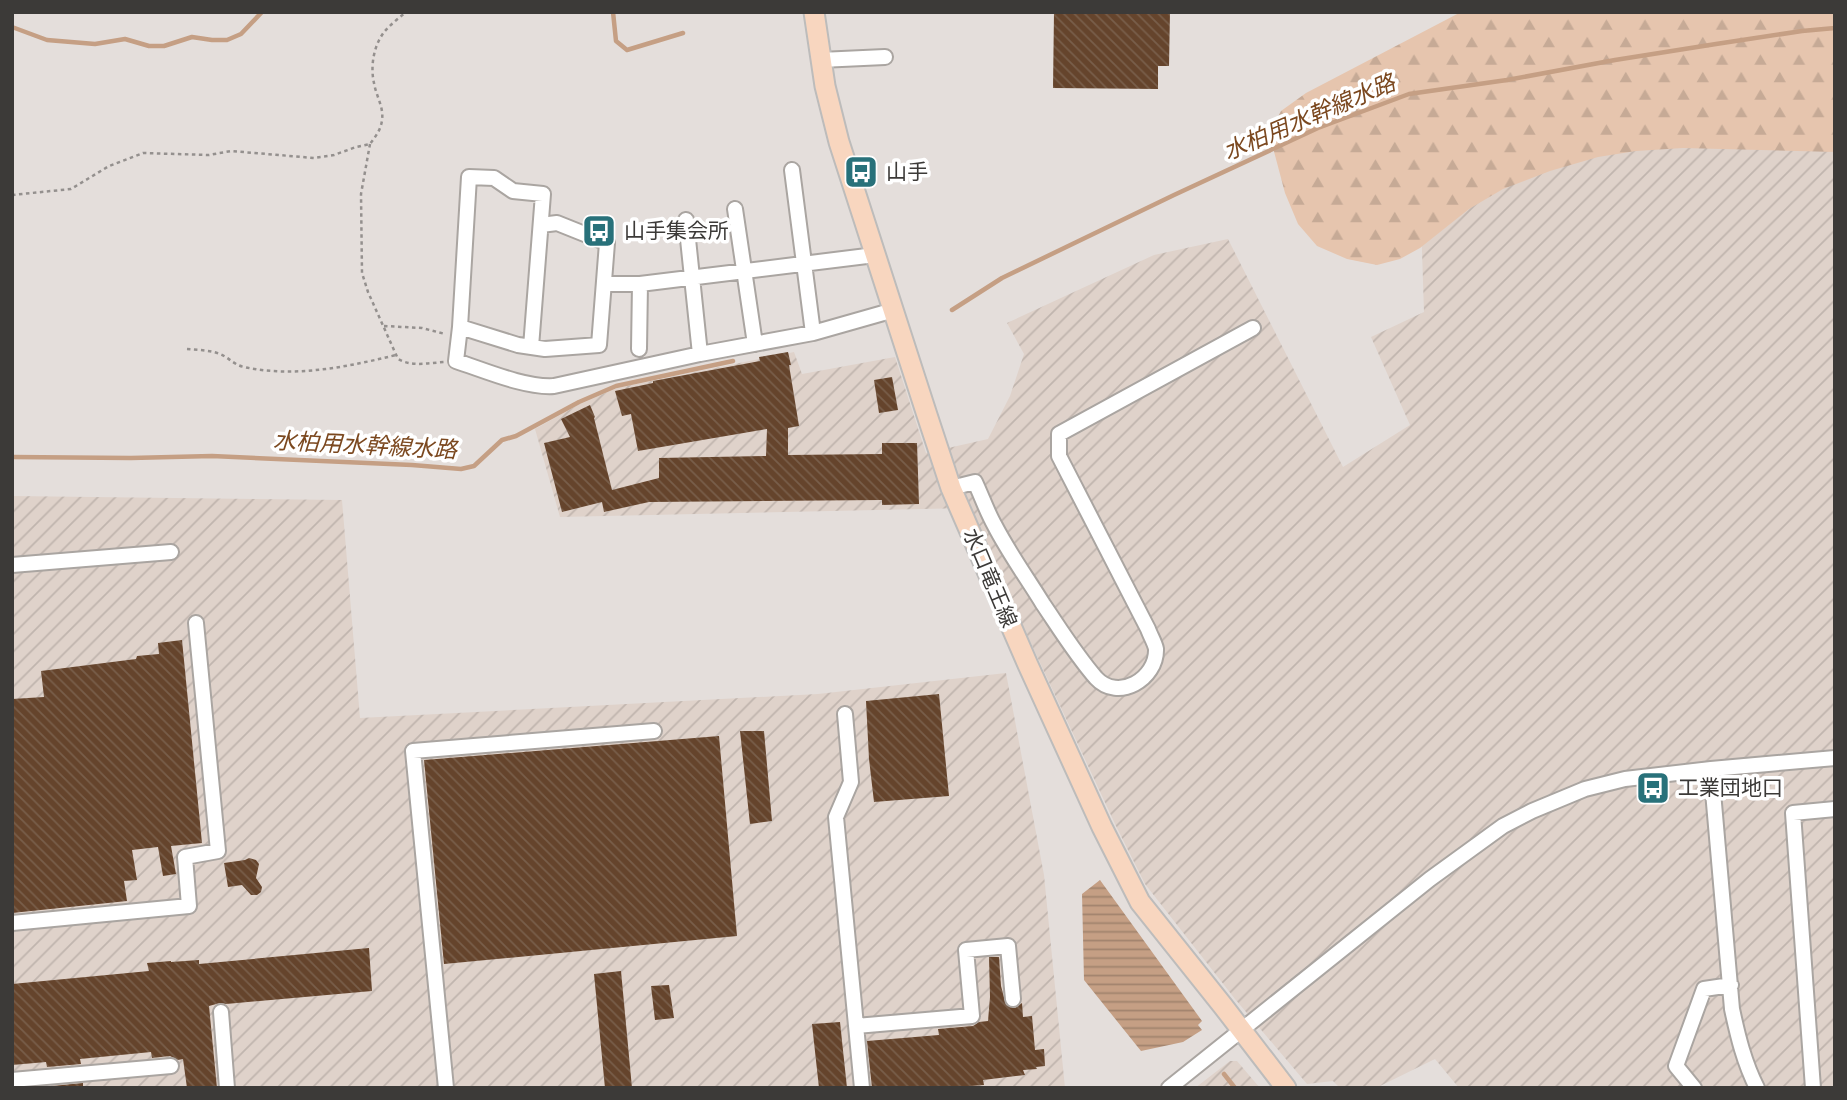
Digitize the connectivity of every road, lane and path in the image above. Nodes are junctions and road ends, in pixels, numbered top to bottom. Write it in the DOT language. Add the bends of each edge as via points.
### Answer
graph roads {
  1 [pos="406,12"];
  2 [pos="814,12"];
  3 [pos="886,57"];
  4 [pos="820,60"];
  5 [pos="370,144"];
  6 [pos="792,170"];
  7 [pos="12,195"];
  8 [pos="735,209"];
  9 [pos="686,220"];
  10 [pos="541,225"];
  11 [pos="875,255"];
  12 [pos="804,264"];
  13 [pos="745,272"];
  14 [pos="692,278"];
  15 [pos="604,284"];
  16 [pos="640,284"];
  17 [pos="894,310"];
  18 [pos="384,326"];
  19 [pos="1253,328"];
  20 [pos="459,332"];
  21 [pos="813,333"];
  22 [pos="755,344"];
  23 [pos="531,346"];
  24 [pos="187,349"];
  25 [pos="639,349"];
  26 [pos="700,354"];
  27 [pos="396,355"];
  28 [pos="456,361"];
  29 [pos="951,488"];
  30 [pos="171,552"];
  31 [pos="12,565"];
  32 [pos="197,623"];
  33 [pos="845,715"];
  34 [pos="654,731"];
  35 [pos="1835,758"];
  36 [pos="1711,769"];
  37 [pos="1835,810"];
  38 [pos="12,923"];
  39 [pos="1731,985"];
  40 [pos="1013,999"];
  41 [pos="221,1012"];
  42 [pos="856,1026"];
  43 [pos="1242,1030"];
  44 [pos="171,1066"];
  45 [pos="12,1080"];
  46 [pos="228,1088"];
  47 [pos="446,1088"];
  48 [pos="862,1088"];
  49 [pos="1169,1088"];
  50 [pos="1286,1088"];
  51 [pos="1694,1088"];
  52 [pos="1757,1088"];
  53 [pos="1813,1088"];
  1 -- 5 [label="path" via="384,32 375,50 373,82 382,122"];
  2 -- 4 [label="main road, 水口竜王線"];
  3 -- 4 [label="street"];
  4 -- 11 [label="main road, 水口竜王線" via="839,142"];
  5 -- 7 [label="path" via="314,158 231,151 143,153 109,166 71,189"];
  5 -- 18 [label="path" via="361,194 362,273"];
  6 -- 12 [label="street"];
  8 -- 13 [label="street"];
  9 -- 14 [label="street"];
  10 -- 15 [label="street" via="556,223 607,243"];
  10 -- 20 [label="street" via="543,194 513,191 494,178 469,177"];
  10 -- 23 [label="street"];
  11 -- 12 [label="street"];
  11 -- 17 [label="main road, 水口竜王線"];
  12 -- 13 [label="street"];
  12 -- 21 [label="street"];
  13 -- 14 [label="street"];
  13 -- 22 [label="street"];
  14 -- 16 [label="street"];
  14 -- 26 [label="street"];
  15 -- 16 [label="street"];
  15 -- 23 [label="street" via="599,345"];
  16 -- 25 [label="street"];
  17 -- 21 [label="street"];
  17 -- 29 [label="main road, 水口竜王線"];
  18 -- 20 [label="path"];
  18 -- 27 [label="path"];
  19 -- 29 [label="street" via="1059,434 1059,456 1156,648 1144,678 1130,687 1113,689 1099,681 1065,637 994,525 975,482"];
  20 -- 23 [label="street"];
  20 -- 28 [label="street"];
  21 -- 22 [label="street"];
  22 -- 26 [label="street"];
  24 -- 27 [label="path" via="221,354 239,366 310,371"];
  26 -- 28 [label="street" via="545,387"];
  27 -- 28 [label="path" via="405,363"];
  29 -- 43 [label="main road, 水口竜王線" via="1096,815 1140,902"];
  30 -- 31 [label="street"];
  32 -- 38 [label="street" via="218,852 185,857 189,906"];
  33 -- 42 [label="street" via="851,782 836,817"];
  34 -- 47 [label="street" via="413,751"];
  35 -- 36 [label="street"];
  36 -- 39 [label="street"];
  36 -- 43 [label="street" via="1625,779 1585,789 1503,826"];
  37 -- 53 [label="street" via="1793,813"];
  39 -- 51 [label="street" via="1704,989 1676,1066"];
  39 -- 52 [label="street" via="1738,1040"];
  40 -- 42 [label="street" via="1008,946 966,950 972,1016"];
  41 -- 46 [label="street"];
  42 -- 48 [label="street"];
  43 -- 49 [label="street"];
  43 -- 50 [label="main road, 水口竜王線"];
  44 -- 45 [label="street"];
}
